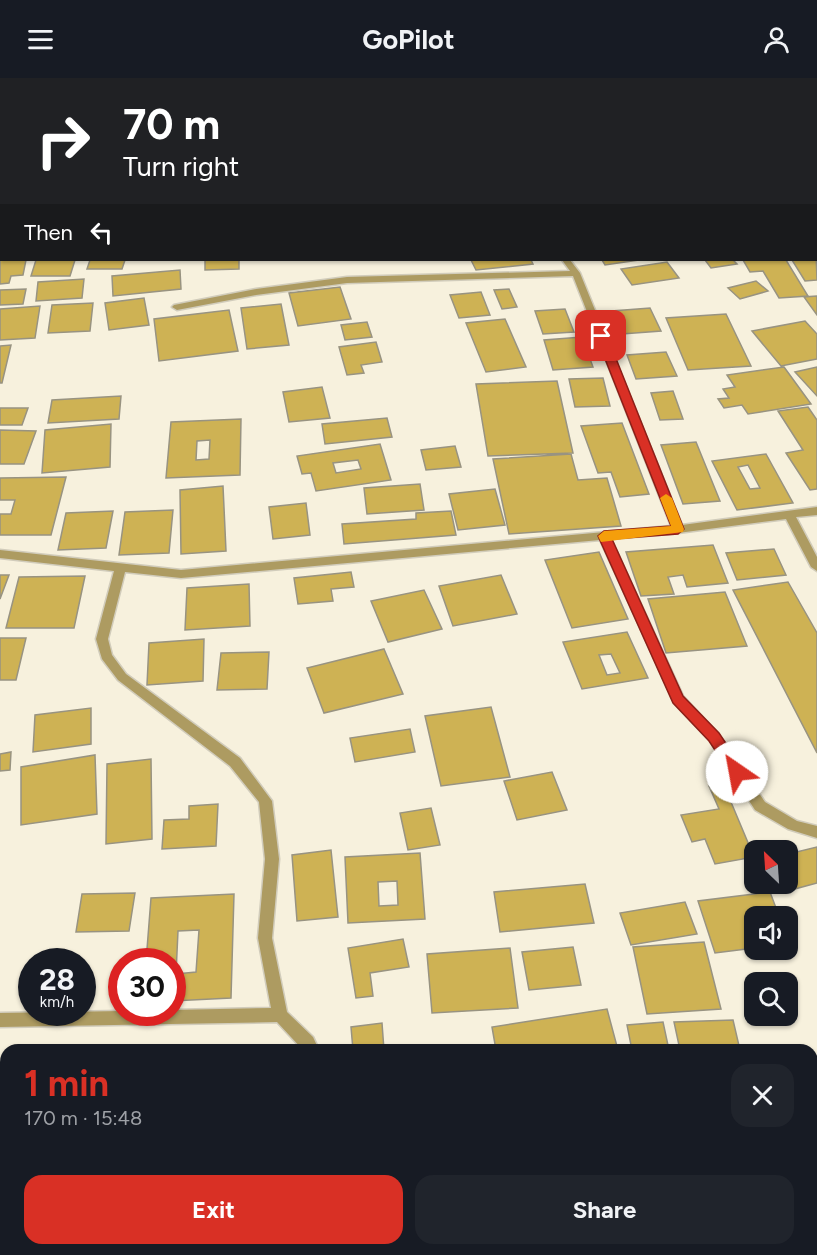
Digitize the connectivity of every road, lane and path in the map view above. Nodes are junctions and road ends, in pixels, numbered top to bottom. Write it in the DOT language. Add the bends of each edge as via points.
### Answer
graph roads {
  1 [pos="567,261"];
  2 [pos="576,273"];
  3 [pos="177,307"];
  4 [pos="817,511"];
  5 [pos="790,516"];
  6 [pos="678,529"];
  7 [pos="604,536"];
  8 [pos="0,554"];
  9 [pos="121,567"];
  10 [pos="817,567"];
  11 [pos="817,832"];
  12 [pos="280,1015"];
  13 [pos="0,1020"];
  14 [pos="309,1044"];
  1 -- 2 [label="street"];
  2 -- 3 [label="street" via="347,280"];
  2 -- 6 [label="street"];
  4 -- 5 [label="street"];
  5 -- 6 [label="street"];
  5 -- 10 [label="street"];
  6 -- 7 [label="street"];
  7 -- 9 [label="street" via="181,574"];
  7 -- 11 [label="street" via="678,699 714,737 760,806 793,825"];
  8 -- 9 [label="street"];
  9 -- 12 [label="street" via="102,639 106,656 122,677 235,762 265,801 272,859 265,938"];
  12 -- 13 [label="street"];
  12 -- 14 [label="street"];
}
